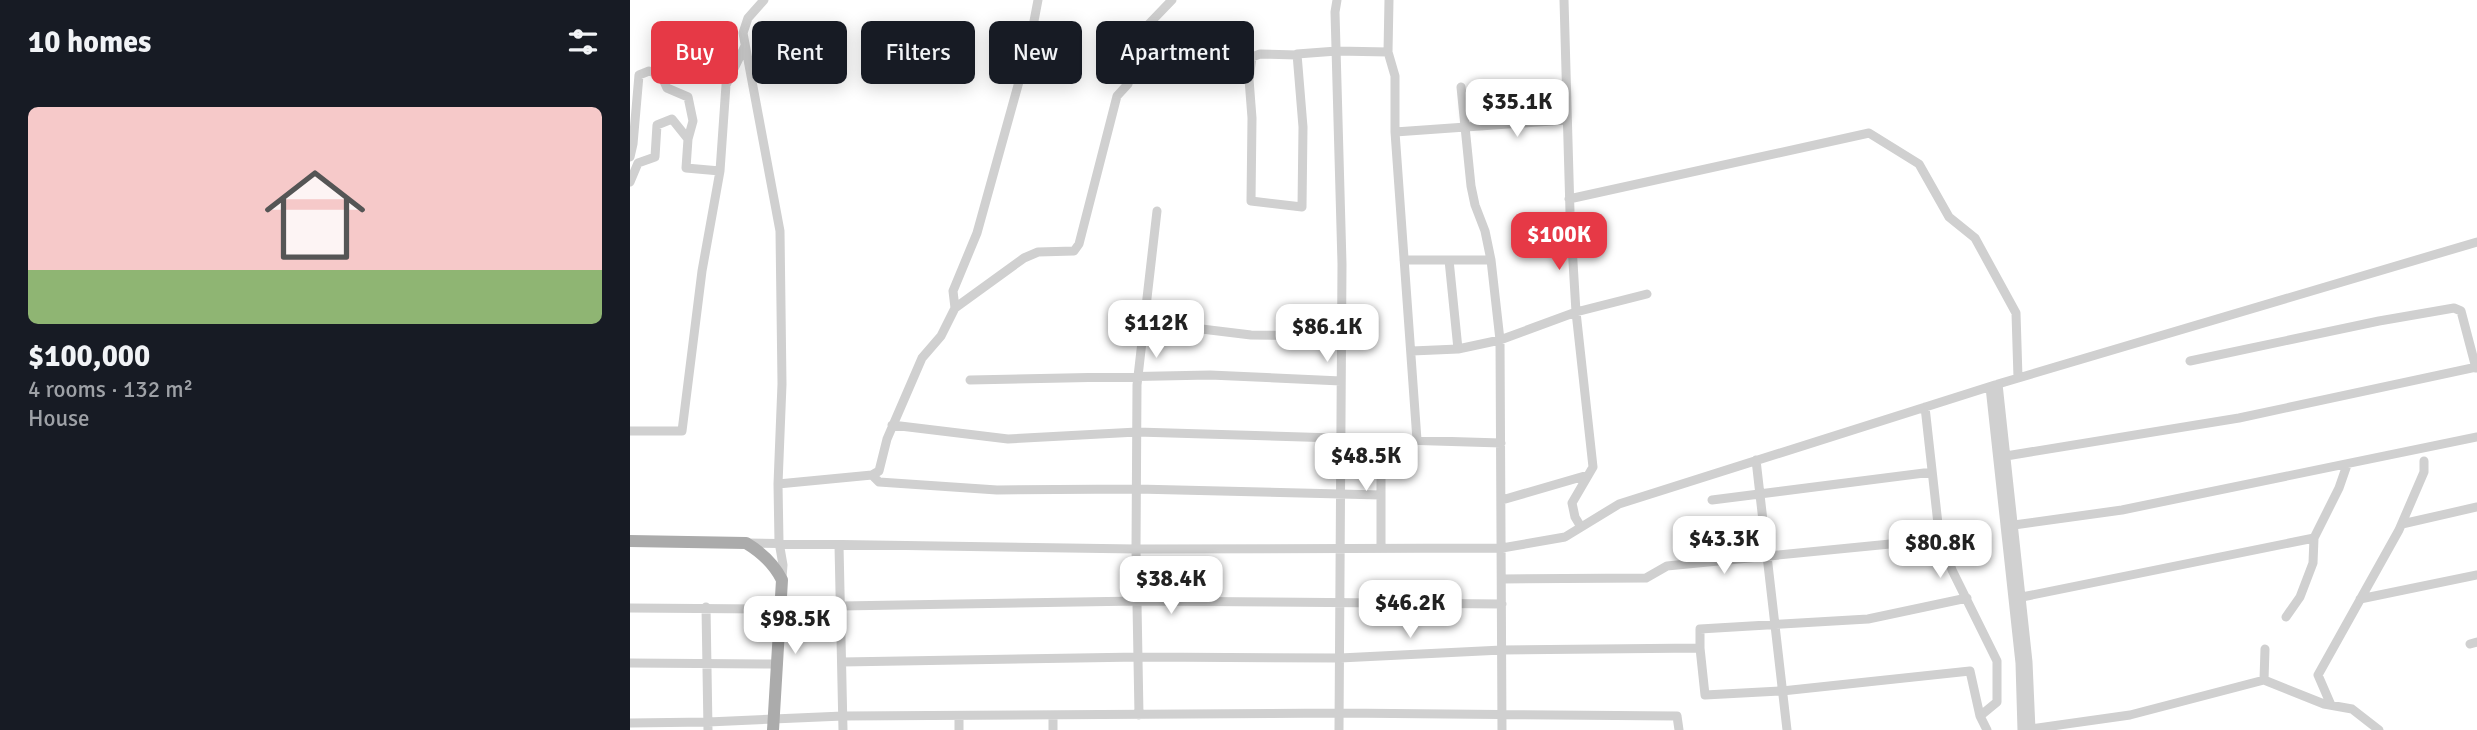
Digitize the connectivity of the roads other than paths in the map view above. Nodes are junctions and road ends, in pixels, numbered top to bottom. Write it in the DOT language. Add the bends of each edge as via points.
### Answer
graph roads {
  1 [pos="764,0"];
  2 [pos="1038,0"];
  3 [pos="1172,0"];
  4 [pos="1337,0"];
  5 [pos="1389,0"];
  6 [pos="1564,0"];
  7 [pos="745,46"];
  8 [pos="1337,51"];
  9 [pos="1388,52"];
  10 [pos="1297,55"];
  11 [pos="1461,88"];
  12 [pos="1566,120"];
  13 [pos="1465,129"];
  14 [pos="1395,132"];
  15 [pos="688,139"];
  16 [pos="630,157"];
  17 [pos="720,171"];
  18 [pos="630,182"];
  19 [pos="1569,199"];
  20 [pos="1157,211"];
  21 [pos="2477,243"];
  22 [pos="1404,260"];
  23 [pos="1449,260"];
  24 [pos="1491,260"];
  25 [pos="1647,294"];
  26 [pos="955,308"];
  27 [pos="1576,312"];
  28 [pos="1144,322"];
  29 [pos="1342,336"];
  30 [pos="1500,340"];
  31 [pos="1458,349"];
  32 [pos="1412,351"];
  33 [pos="2190,360"];
  34 [pos="2476,367"];
  35 [pos="1138,375"];
  36 [pos="2018,378"];
  37 [pos="970,380"];
  38 [pos="1341,381"];
  39 [pos="1994,385"];
  40 [pos="1925,407"];
  41 [pos="892,425"];
  42 [pos="630,431"];
  43 [pos="1137,432"];
  44 [pos="2477,437"];
  45 [pos="1341,438"];
  46 [pos="1381,439"];
  47 [pos="1418,440"];
  48 [pos="1501,443"];
  49 [pos="2006,456"];
  50 [pos="1756,460"];
  51 [pos="2424,461"];
  52 [pos="2347,465"];
  53 [pos="1932,472"];
  54 [pos="872,475"];
  55 [pos="1588,475"];
  56 [pos="778,484"];
  57 [pos="1137,489"];
  58 [pos="1341,493"];
  59 [pos="1760,494"];
  60 [pos="1381,495"];
  61 [pos="1502,500"];
  62 [pos="1712,500"];
  63 [pos="2477,507"];
  64 [pos="2402,524"];
  65 [pos="2014,525"];
  66 [pos="1581,527"];
  67 [pos="1941,536"];
  68 [pos="2314,538"];
  69 [pos="630,541"];
  70 [pos="779,542"];
  71 [pos="747,543"];
  72 [pos="839,545"];
  73 [pos="1341,547"];
  74 [pos="1381,547"];
  75 [pos="1502,548"];
  76 [pos="1136,549"];
  77 [pos="1767,558"];
  78 [pos="2477,575"];
  79 [pos="1502,579"];
  80 [pos="782,580"];
  81 [pos="2022,597"];
  82 [pos="1967,598"];
  83 [pos="2360,599"];
  84 [pos="1138,601"];
  85 [pos="1340,602"];
  86 [pos="1502,604"];
  87 [pos="841,606"];
  88 [pos="706,607"];
  89 [pos="630,608"];
  90 [pos="780,609"];
  91 [pos="2286,617"];
  92 [pos="1775,624"];
  93 [pos="1700,648"];
  94 [pos="2265,649"];
  95 [pos="1502,650"];
  96 [pos="1139,657"];
  97 [pos="1340,658"];
  98 [pos="842,662"];
  99 [pos="630,663"];
  100 [pos="707,663"];
  101 [pos="778,664"];
  102 [pos="2264,680"];
  103 [pos="1782,691"];
  104 [pos="2331,705"];
  105 [pos="1340,713"];
  106 [pos="1502,714"];
  107 [pos="1053,715"];
  108 [pos="1139,715"];
  109 [pos="843,716"];
  110 [pos="959,716"];
  111 [pos="630,723"];
  112 [pos="1983,723"];
  113 [pos="773,724"];
  114 [pos="708,726"];
  115 [pos="2377,729"];
  116 [pos="843,730"];
  117 [pos="959,730"];
  118 [pos="1053,730"];
  119 [pos="1339,730"];
  120 [pos="1502,730"];
  121 [pos="1679,730"];
  122 [pos="1787,730"];
  123 [pos="1974,730"];
  124 [pos="2022,730"];
  125 [pos="2031,730"];
  126 [pos="2364,730"];
  1 -- 7 [label="street" via="748,18"];
  2 -- 26 [label="street" via="977,233 953,290"];
  3 -- 26 [label="street" via="1145,28 1128,84 1117,96 1079,244 1074,251 1038,252 1024,258"];
  4 -- 8 [label="street"];
  5 -- 9 [label="street"];
  6 -- 12 [label="street"];
  7 -- 17 [label="street" via="726,85"];
  7 -- 56 [label="street" via="780,231"];
  8 -- 9 [label="street"];
  8 -- 10 [label="street"];
  8 -- 29 [label="street"];
  9 -- 14 [label="street" via="1395,76"];
  10 -- 10 [label="street" via="1303,127 1302,206 1251,201 1252,57"];
  11 -- 13 [label="street"];
  12 -- 13 [label="street"];
  12 -- 19 [label="street"];
  13 -- 14 [label="street"];
  13 -- 24 [label="street" via="1475,205"];
  14 -- 22 [label="street"];
  15 -- 16 [label="street" via="692,121 688,97 667,88 661,75 649,71 639,75"];
  15 -- 17 [label="street" via="686,169"];
  15 -- 18 [label="street" via="672,119 657,125 655,157 638,163"];
  17 -- 42 [label="street" via="682,431"];
  19 -- 27 [label="street"];
  19 -- 36 [label="street" via="1869,133 1919,164 1949,217 1975,238 2016,313"];
  20 -- 28 [label="street"];
  21 -- 36 [label="street"];
  22 -- 23 [label="street"];
  22 -- 32 [label="street"];
  23 -- 24 [label="street"];
  23 -- 31 [label="street"];
  24 -- 30 [label="street"];
  25 -- 27 [label="street"];
  26 -- 41 [label="street" via="941,336 922,358"];
  27 -- 30 [label="street"];
  27 -- 55 [label="street" via="1593,467"];
  28 -- 29 [label="street" via="1251,335"];
  28 -- 35 [label="street"];
  29 -- 38 [label="street"];
  30 -- 31 [label="street"];
  30 -- 48 [label="street"];
  31 -- 32 [label="street"];
  32 -- 47 [label="street"];
  33 -- 34 [label="street" via="2454,308 2461,311"];
  34 -- 49 [label="street" via="2239,418"];
  35 -- 37 [label="street"];
  35 -- 38 [label="street"];
  35 -- 43 [label="street"];
  36 -- 39 [label="street"];
  38 -- 45 [label="street"];
  39 -- 40 [label="street"];
  39 -- 49 [label="street"];
  39 -- 124 [label="street"];
  40 -- 50 [label="street"];
  40 -- 53 [label="street"];
  41 -- 43 [label="street" via="1008,439"];
  41 -- 54 [label="street" via="879,471"];
  43 -- 45 [label="street"];
  43 -- 57 [label="street"];
  44 -- 52 [label="street"];
  45 -- 46 [label="street"];
  45 -- 58 [label="street"];
  46 -- 47 [label="street"];
  46 -- 60 [label="street"];
  47 -- 48 [label="street"];
  48 -- 61 [label="street"];
  49 -- 65 [label="street"];
  50 -- 59 [label="street"];
  50 -- 66 [label="street" via="1619,503"];
  51 -- 64 [label="street"];
  52 -- 65 [label="street" via="2122,510"];
  52 -- 68 [label="street"];
  53 -- 59 [label="street"];
  53 -- 67 [label="street"];
  54 -- 56 [label="street"];
  54 -- 57 [label="street" via="879,482 912,486"];
  55 -- 61 [label="street"];
  55 -- 66 [label="street" via="1572,503"];
  56 -- 70 [label="street"];
  57 -- 58 [label="street"];
  57 -- 76 [label="street"];
  58 -- 60 [label="street"];
  58 -- 73 [label="street"];
  59 -- 62 [label="street"];
  59 -- 77 [label="street"];
  60 -- 74 [label="street"];
  61 -- 75 [label="street"];
  63 -- 64 [label="street"];
  64 -- 83 [label="street"];
  65 -- 81 [label="street"];
  66 -- 75 [label="street" via="1565,537"];
  67 -- 77 [label="street"];
  67 -- 82 [label="street"];
  68 -- 81 [label="street"];
  68 -- 91 [label="street" via="2313,564"];
  69 -- 71 [label="main road"];
  70 -- 71 [label="street"];
  70 -- 72 [label="street"];
  70 -- 80 [label="street"];
  71 -- 80 [label="main road" via="760,551"];
  72 -- 76 [label="street"];
  72 -- 87 [label="street"];
  73 -- 74 [label="street"];
  73 -- 76 [label="street"];
  73 -- 85 [label="street"];
  74 -- 75 [label="street"];
  75 -- 79 [label="street"];
  76 -- 84 [label="street"];
  77 -- 79 [label="street" via="1667,566 1646,578"];
  77 -- 92 [label="street"];
  78 -- 83 [label="street"];
  79 -- 86 [label="street"];
  80 -- 90 [label="main road"];
  81 -- 125 [label="street"];
  82 -- 92 [label="street" via="1868,619"];
  82 -- 112 [label="street" via="1997,661 1997,702"];
  83 -- 104 [label="street" via="2318,675"];
  84 -- 85 [label="street"];
  84 -- 87 [label="street"];
  84 -- 96 [label="street"];
  85 -- 86 [label="street"];
  85 -- 97 [label="street"];
  86 -- 95 [label="street"];
  87 -- 98 [label="street"];
  88 -- 89 [label="street"];
  88 -- 90 [label="street"];
  88 -- 100 [label="street"];
  90 -- 101 [label="main road"];
  92 -- 93 [label="street" via="1700,629"];
  92 -- 103 [label="street"];
  93 -- 95 [label="street"];
  93 -- 103 [label="street" via="1705,695"];
  94 -- 102 [label="street"];
  95 -- 97 [label="street"];
  95 -- 106 [label="street"];
  96 -- 97 [label="street"];
  96 -- 98 [label="street"];
  96 -- 108 [label="street"];
  97 -- 105 [label="street"];
  98 -- 109 [label="street"];
  99 -- 100 [label="street"];
  100 -- 101 [label="street"];
  100 -- 114 [label="street"];
  101 -- 113 [label="main road"];
  102 -- 104 [label="street"];
  102 -- 125 [label="street" via="2130,715"];
  103 -- 112 [label="street" via="1970,671"];
  103 -- 122 [label="street"];
  104 -- 115 [label="street" via="2352,709"];
  105 -- 106 [label="street"];
  105 -- 108 [label="street"];
  105 -- 119 [label="street"];
  106 -- 120 [label="street"];
  106 -- 121 [label="street" via="1677,716"];
  107 -- 108 [label="street"];
  107 -- 110 [label="street"];
  107 -- 118 [label="street"];
  109 -- 110 [label="street"];
  109 -- 113 [label="street"];
  109 -- 116 [label="street"];
  110 -- 117 [label="street"];
  111 -- 114 [label="street"];
  112 -- 123 [label="street"];
  113 -- 114 [label="street"];
  115 -- 126 [label="street"];
}
